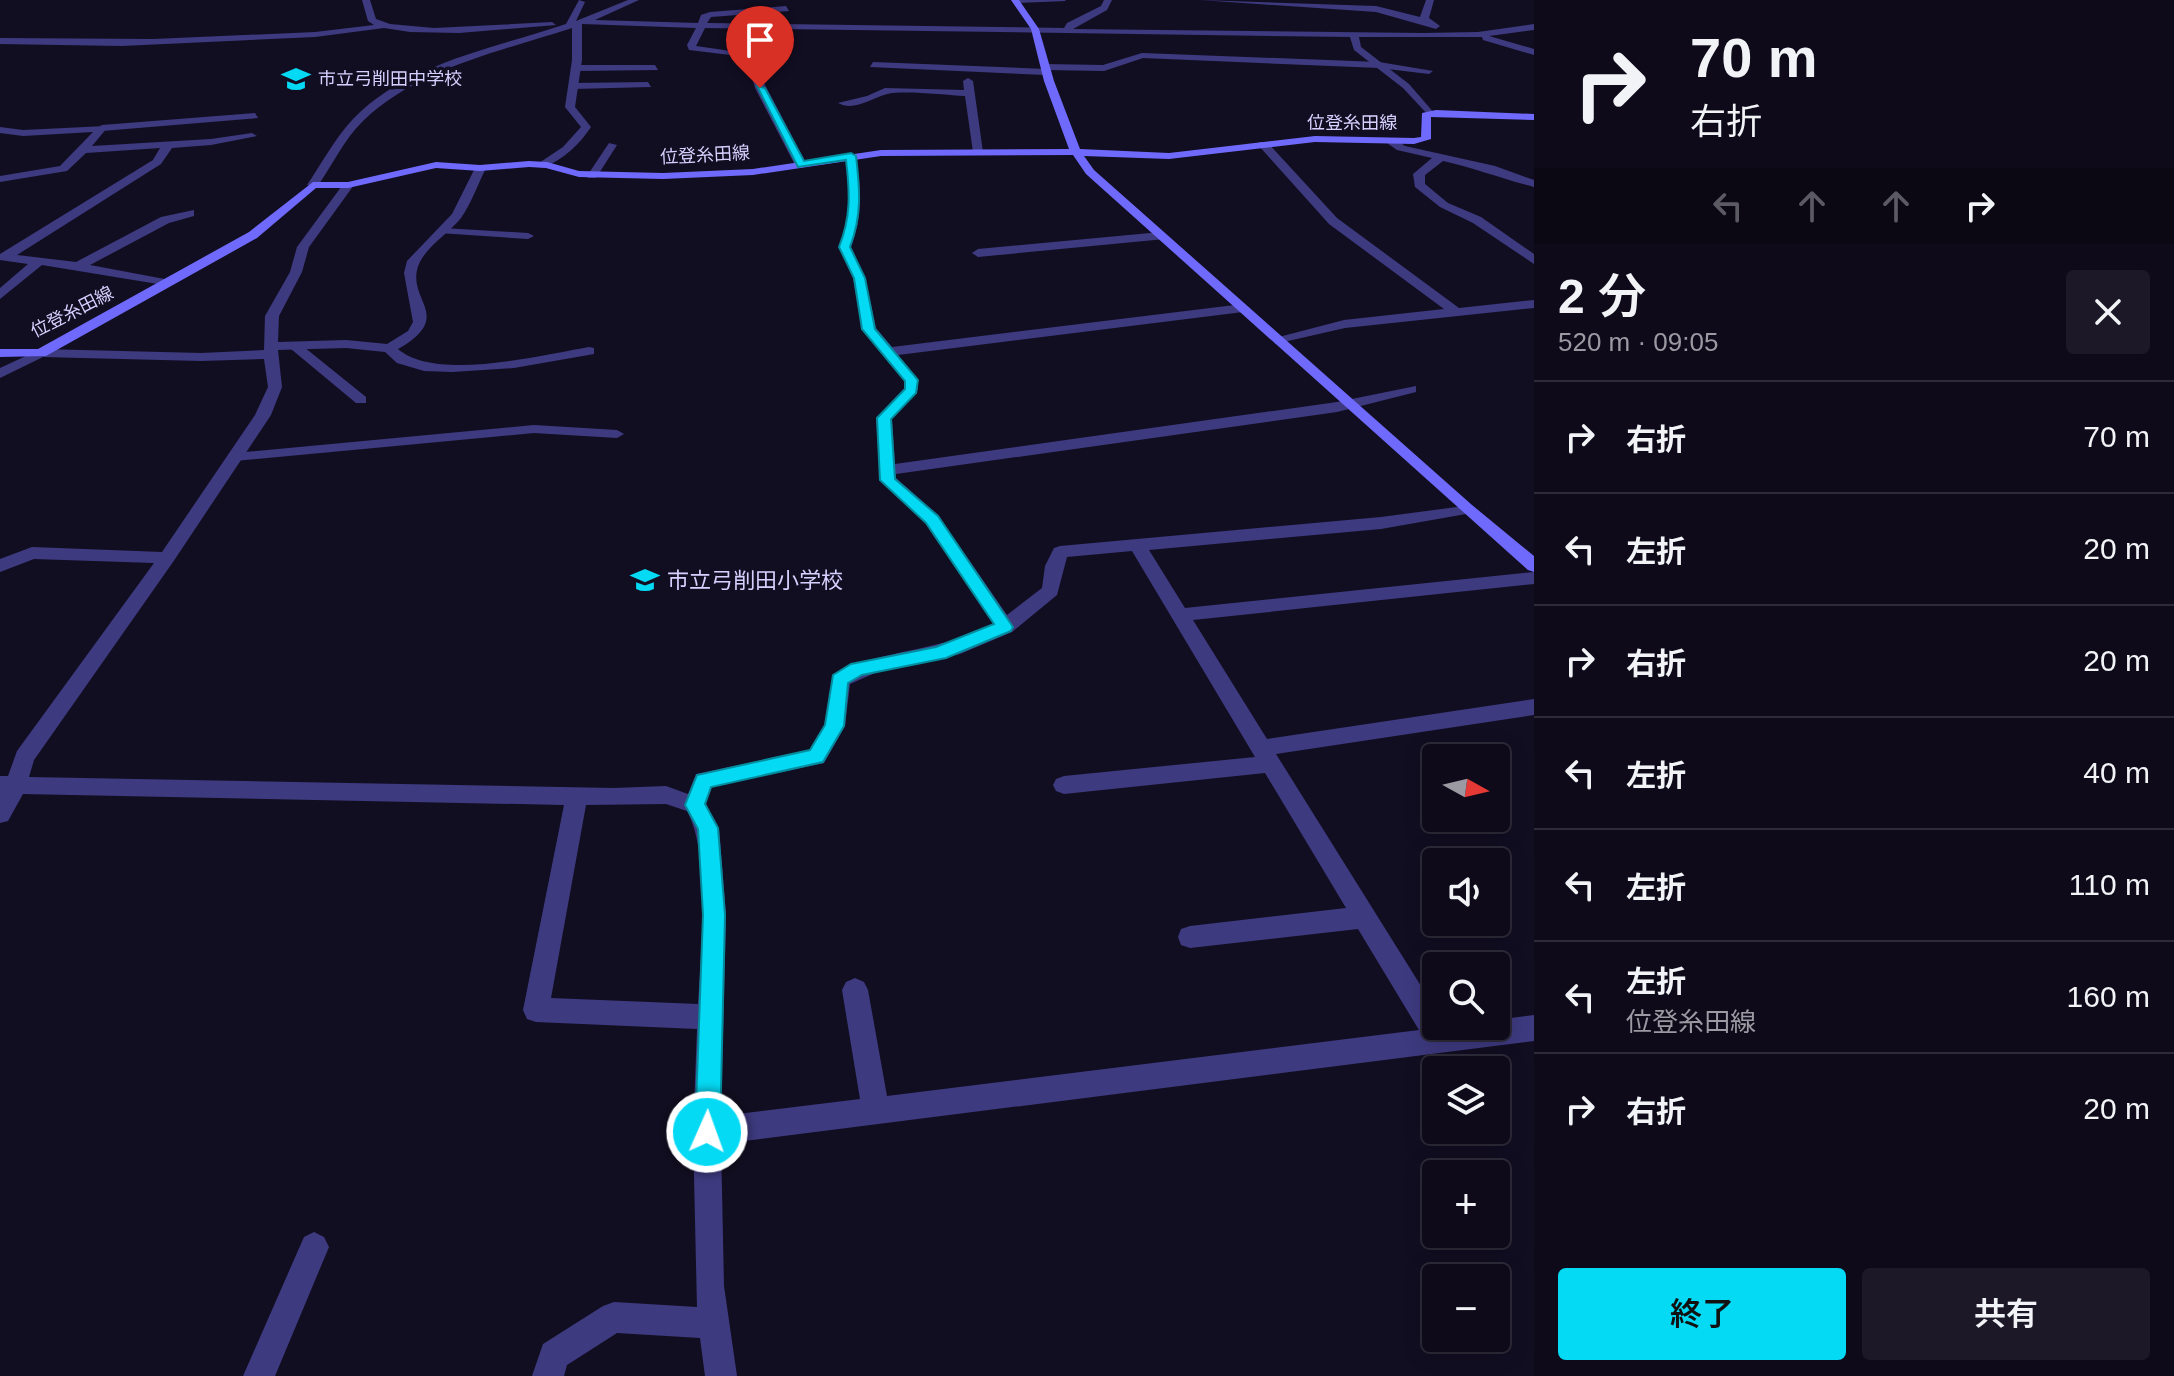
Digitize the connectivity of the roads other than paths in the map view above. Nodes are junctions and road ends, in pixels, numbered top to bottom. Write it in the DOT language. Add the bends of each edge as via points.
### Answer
graph roads {
  1 [pos="366,0"];
  2 [pos="635,0"];
  3 [pos="1108,0"];
  4 [pos="1204,0"];
  5 [pos="1430,0"];
  6 [pos="1015,1"];
  7 [pos="1062,1"];
  8 [pos="581,2"];
  9 [pos="786,9"];
  10 [pos="1427,21"];
  11 [pos="577,23"];
  12 [pos="385,25"];
  13 [pos="702,26"];
  14 [pos="1534,27"];
  15 [pos="1035,29"];
  16 [pos="1068,29"];
  17 [pos="1354,35"];
  18 [pos="1478,35"];
  19 [pos="1462,36"];
  20 [pos="3,42"];
  21 [pos="1534,52"];
  22 [pos="873,65"];
  23 [pos="1379,65"];
  24 [pos="897,66"];
  25 [pos="576,68"];
  26 [pos="655,68"];
  27 [pos="966,69"];
  28 [pos="1046,69"];
  29 [pos="1429,71"];
  30 [pos="648,85"];
  31 [pos="573,86"];
  32 [pos="902,91"];
  33 [pos="970,93"];
  34 [pos="843,103"];
  35 [pos="1430,114"];
  36 [pos="255,116"];
  37 [pos="1534,117"];
  38 [pos="102,128"];
  39 [pos="0,130"];
  40 [pos="252,136"];
  41 [pos="1391,141"];
  42 [pos="1263,144"];
  43 [pos="168,145"];
  44 [pos="612,145"];
  45 [pos="83,150"];
  46 [pos="978,152"];
  47 [pos="1076,152"];
  48 [pos="851,156"];
  49 [pos="1439,158"];
  50 [pos="542,165"];
  51 [pos="801,165"];
  52 [pos="480,168"];
  53 [pos="592,176"];
  54 [pos="0,179"];
  55 [pos="313,185"];
  56 [pos="348,185"];
  57 [pos="1533,192"];
  58 [pos="190,213"];
  59 [pos="443,231"];
  60 [pos="1156,232"];
  61 [pos="528,236"];
  62 [pos="1076,236"];
  63 [pos="978,253"];
  64 [pos="2,256"];
  65 [pos="1534,260"];
  66 [pos="39,261"];
  67 [pos="76,267"];
  68 [pos="165,283"];
  69 [pos="0,295"];
  70 [pos="1534,304"];
  71 [pos="1243,308"];
  72 [pos="1456,312"];
  73 [pos="1280,341"];
  74 [pos="295,346"];
  75 [pos="389,348"];
  76 [pos="271,350"];
  77 [pos="589,351"];
  78 [pos="889,352"];
  79 [pos="0,353"];
  80 [pos="41,353"];
  81 [pos="0,374"];
  82 [pos="1411,389"];
  83 [pos="361,400"];
  84 [pos="1348,403"];
  85 [pos="617,434"];
  86 [pos="235,457"];
  87 [pos="887,470"];
  88 [pos="1466,509"];
  89 [pos="1137,545"];
  90 [pos="167,558"];
  91 [pos="0,566"];
  92 [pos="1534,566"];
  93 [pos="1534,578"];
  94 [pos="1180,615"];
  95 [pos="1005,627"];
  96 [pos="1534,707"];
  97 [pos="1266,756"];
  98 [pos="1064,785"];
  99 [pos="8,786"];
  100 [pos="577,796"];
  101 [pos="695,805"];
  102 [pos="0,814"];
  103 [pos="1365,917"];
  104 [pos="1190,937"];
  105 [pos="855,990"];
  106 [pos="1422,1010"];
  107 [pos="711,1017"];
  108 [pos="1534,1028"];
  109 [pos="1510,1031"];
  110 [pos="1440,1040"];
  111 [pos="876,1111"];
  112 [pos="707,1132"];
  113 [pos="314,1247"];
  114 [pos="714,1324"];
  115 [pos="259,1376"];
  116 [pos="548,1376"];
  117 [pos="721,1376"];
  1 -- 12 [label="street" via="372,21"];
  2 -- 11 [label="street"];
  3 -- 16 [label="street" via="1104,8"];
  4 -- 10 [label="street" via="1376,9"];
  5 -- 10 [label="street"];
  6 -- 7 [label="lane"];
  6 -- 15 [label="main road"];
  8 -- 11 [label="street"];
  9 -- 13 [label="street" via="710,15"];
  10 -- 19 [label="street"];
  11 -- 12 [label="street" via="432,30"];
  11 -- 13 [label="street"];
  11 -- 25 [label="street"];
  11 -- 55 [label="street" via="393,92 359,119"];
  12 -- 20 [label="street" via="98,45"];
  13 -- 15 [label="street"];
  13 -- 51 [label="street" via="692,48 768,57 760,88"];
  14 -- 18 [label="street"];
  15 -- 16 [label="street"];
  15 -- 28 [label="main road"];
  16 -- 17 [label="street"];
  17 -- 19 [label="street"];
  17 -- 23 [label="street" via="1357,48"];
  18 -- 19 [label="street"];
  18 -- 21 [label="street"];
  22 -- 24 [label="street"];
  23 -- 28 [label="lane" via="1142,55 1104,68"];
  23 -- 29 [label="lane"];
  23 -- 35 [label="street"];
  24 -- 27 [label="street"];
  24 -- 32 [label="street"];
  25 -- 26 [label="lane"];
  25 -- 31 [label="street"];
  27 -- 28 [label="street"];
  27 -- 33 [label="street"];
  28 -- 47 [label="main road"];
  30 -- 31 [label="lane"];
  31 -- 50 [label="street" via="570,107 586,127 560,156"];
  32 -- 33 [label="street"];
  32 -- 34 [label="street"];
  33 -- 46 [label="street"];
  35 -- 37 [label="main road, 位登糸田線"];
  35 -- 41 [label="main road, 位登糸田線" via="1426,139"];
  36 -- 38 [label="lane"];
  38 -- 39 [label="street"];
  38 -- 45 [label="street"];
  40 -- 43 [label="street"];
  41 -- 42 [label="main road, 位登糸田線"];
  41 -- 49 [label="street"];
  42 -- 47 [label="main road, 位登糸田線" via="1169,156"];
  42 -- 72 [label="street" via="1335,223"];
  43 -- 45 [label="street"];
  43 -- 64 [label="street" via="157,162"];
  44 -- 53 [label="lane"];
  45 -- 54 [label="street" via="63,169"];
  46 -- 47 [label="main road, 位登糸田線"];
  46 -- 48 [label="main road, 位登糸田線"];
  47 -- 60 [label="main road" via="1090,172"];
  48 -- 51 [label="main road, 位登糸田線"];
  48 -- 78 [label="street" via="856,198 845,247 859,278 869,329"];
  49 -- 57 [label="street" via="1491,168"];
  49 -- 65 [label="street" via="1419,174 1419,185"];
  50 -- 52 [label="main road, 位登糸田線"];
  50 -- 53 [label="main road, 位登糸田線"];
  51 -- 53 [label="main road, 位登糸田線" via="753,172"];
  52 -- 56 [label="main road, 位登糸田線" via="436,165"];
  52 -- 59 [label="street"];
  55 -- 56 [label="main road, 位登糸田線"];
  55 -- 68 [label="main road, 位登糸田線" via="253,235"];
  56 -- 76 [label="street" via="303,247 272,316"];
  58 -- 67 [label="street" via="165,220"];
  59 -- 61 [label="lane"];
  59 -- 75 [label="street" via="413,261 410,273 420,322 414,334"];
  60 -- 62 [label="street"];
  60 -- 63 [label="street"];
  60 -- 71 [label="main road"];
  64 -- 66 [label="street"];
  66 -- 67 [label="street"];
  66 -- 69 [label="street"];
  67 -- 68 [label="street"];
  68 -- 80 [label="main road, 位登糸田線"];
  70 -- 72 [label="street"];
  71 -- 73 [label="main road"];
  71 -- 78 [label="street"];
  72 -- 73 [label="street" via="1344,324"];
  73 -- 84 [label="main road"];
  74 -- 75 [label="street"];
  74 -- 76 [label="street"];
  74 -- 83 [label="lane"];
  75 -- 77 [label="street" via="408,363 449,369"];
  76 -- 80 [label="street" via="201,357"];
  76 -- 86 [label="street" via="275,387"];
  78 -- 87 [label="street" via="911,380 911,390 884,418"];
  79 -- 80 [label="main road, 位登糸田線"];
  80 -- 81 [label="street"];
  82 -- 84 [label="street"];
  84 -- 87 [label="street"];
  84 -- 88 [label="main road"];
  85 -- 86 [label="lane" via="534,429"];
  86 -- 90 [label="street"];
  87 -- 95 [label="street" via="888,480 932,519"];
  88 -- 89 [label="street" via="1381,523"];
  88 -- 92 [label="main road"];
  89 -- 94 [label="street"];
  89 -- 95 [label="street" via="1060,552 1051,591"];
  90 -- 91 [label="street" via="32,553"];
  90 -- 99 [label="street"];
  93 -- 94 [label="street"];
  94 -- 97 [label="street"];
  95 -- 101 [label="street" via="939,653 857,669 840,680 835,726 817,757 704,780"];
  96 -- 97 [label="street"];
  97 -- 98 [label="street"];
  97 -- 103 [label="street"];
  99 -- 100 [label="street"];
  99 -- 102 [label="street"];
  100 -- 101 [label="street" via="666,795"];
  100 -- 107 [label="street" via="536,1010"];
  101 -- 107 [label="street" via="708,828 714,915"];
  103 -- 104 [label="street"];
  103 -- 106 [label="street"];
  105 -- 111 [label="street"];
  107 -- 112 [label="street"];
  108 -- 109 [label="street"];
  110 -- 111 [label="street"];
  111 -- 112 [label="street"];
  112 -- 114 [label="street"];
  113 -- 115 [label="street"];
  114 -- 116 [label="street" via="614,1317 554,1355"];
  114 -- 117 [label="street"];
}
